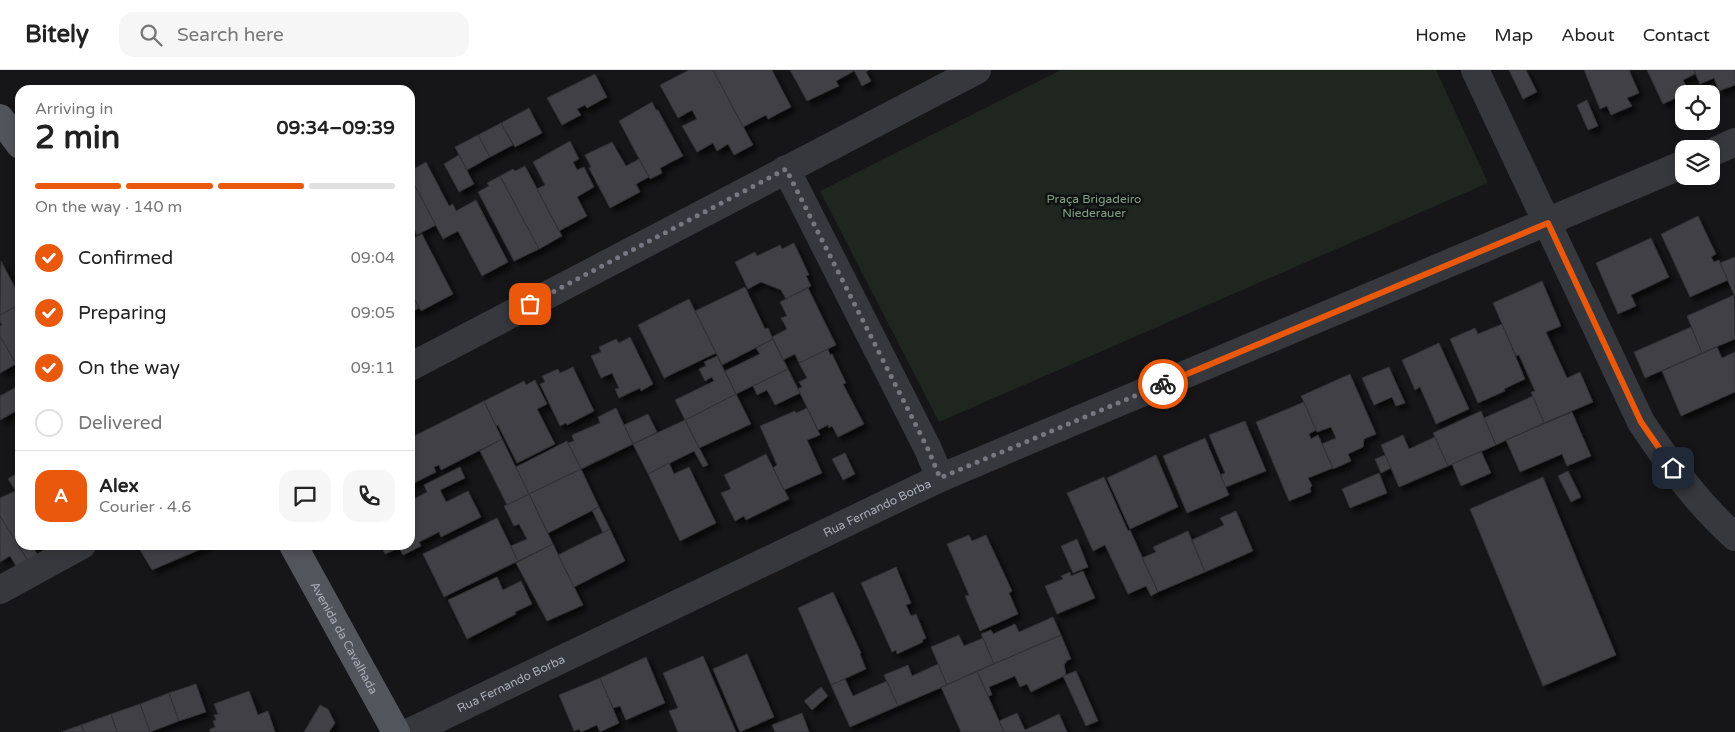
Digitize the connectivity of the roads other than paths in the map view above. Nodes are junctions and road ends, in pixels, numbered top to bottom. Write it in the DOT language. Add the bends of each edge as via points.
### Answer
graph roads {
  1 [pos="977,70"];
  2 [pos="1475,70"];
  3 [pos="0,118"];
  4 [pos="15,138"];
  5 [pos="1735,142"];
  6 [pos="1720,148"];
  7 [pos="1675,168"];
  8 [pos="786,169"];
  9 [pos="1548,223"];
  10 [pos="415,364"];
  11 [pos="940,478"];
  12 [pos="1735,538"];
  13 [pos="73,550"];
  14 [pos="296,550"];
  15 [pos="0,590"];
  16 [pos="396,732"];
  17 [pos="410,732"];
  1 -- 8 [label="street"];
  2 -- 9 [label="street"];
  3 -- 4 [label="main road"];
  5 -- 6 [label="street"];
  7 -- 9 [label="street, Rua Fernando Borba"];
  8 -- 10 [label="street"];
  8 -- 11 [label="street"];
  9 -- 11 [label="street, Rua Fernando Borba"];
  9 -- 12 [label="street" via="1641,422 1704,508"];
  11 -- 17 [label="street, Rua Fernando Borba"];
  13 -- 15 [label="street"];
  14 -- 16 [label="main road, Avenida da Cavalhada"];
}
